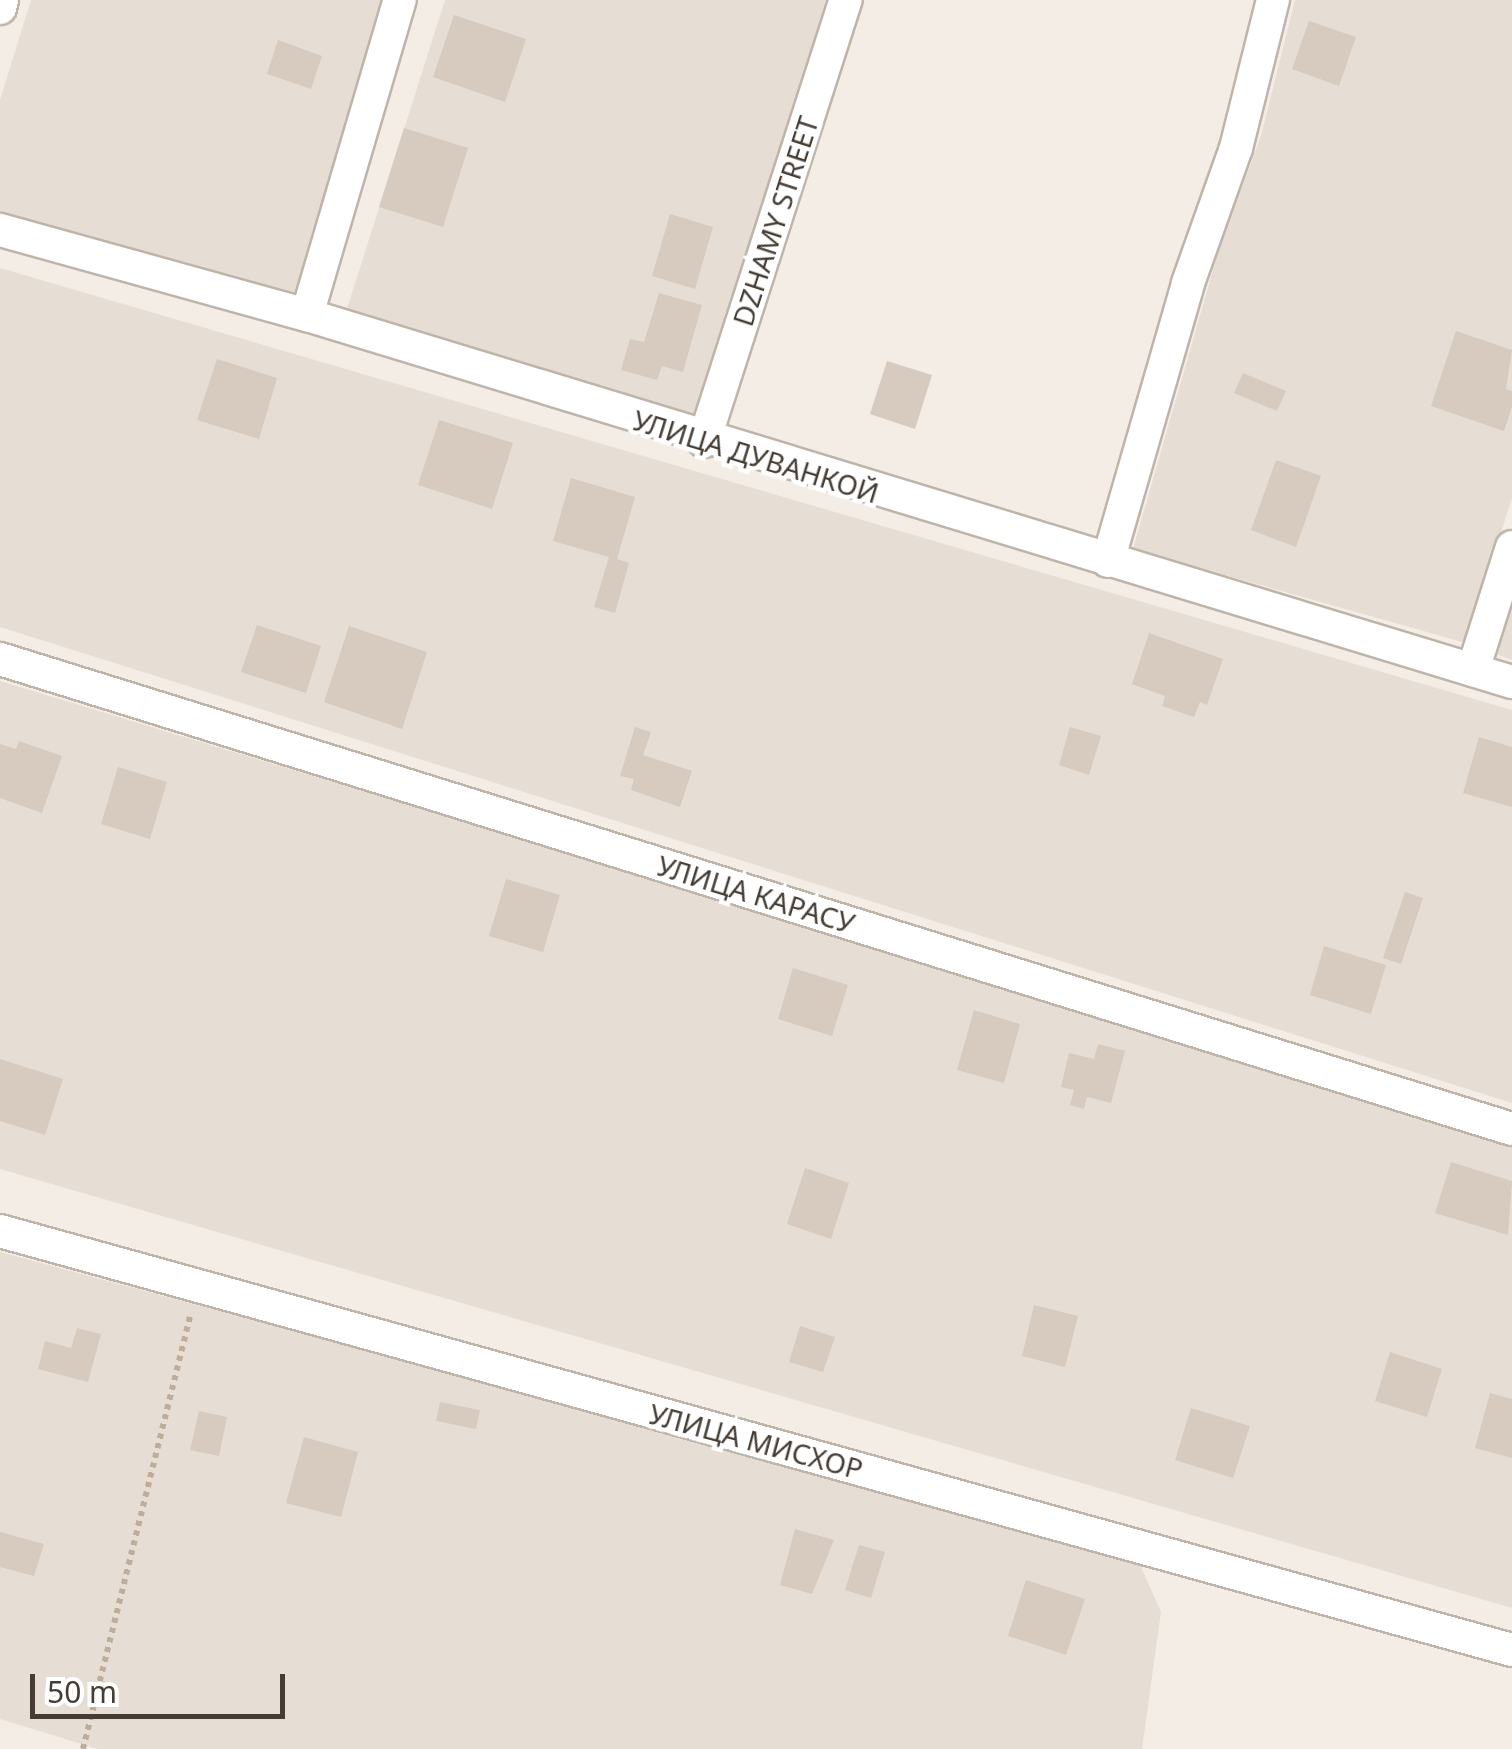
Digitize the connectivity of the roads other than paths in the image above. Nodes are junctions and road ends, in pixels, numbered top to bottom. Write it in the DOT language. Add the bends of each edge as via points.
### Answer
graph roads {
  1 [pos="2,0"];
  2 [pos="400,0"];
  3 [pos="846,0"];
  4 [pos="1273,0"];
  5 [pos="0,8"];
  6 [pos="0,230"];
  7 [pos="306,316"];
  8 [pos="704,441"];
  9 [pos="1512,547"];
  10 [pos="1108,561"];
  11 [pos="0,659"];
  12 [pos="1474,670"];
  13 [pos="1512,682"];
  14 [pos="1512,1129"];
  15 [pos="0,1231"];
  16 [pos="1512,1650"];
  1 -- 5 [label="street"];
  2 -- 7 [label="street"];
  3 -- 8 [label="street, DZHAMY STREET"];
  4 -- 10 [label="street" via="1236,148 1188,283"];
  6 -- 7 [label="street, УЛИЦА ДУВАНКОЙ"];
  7 -- 8 [label="street, УЛИЦА ДУВАНКОЙ"];
  8 -- 10 [label="street, УЛИЦА ДУВАНКОЙ"];
  9 -- 12 [label="street"];
  10 -- 12 [label="street, УЛИЦА ДУВАНКОЙ"];
  11 -- 14 [label="street, УЛИЦА КАРАСУ"];
  12 -- 13 [label="street, УЛИЦА ДУВАНКОЙ"];
  15 -- 16 [label="street, УЛИЦА МИСХОР"];
}
